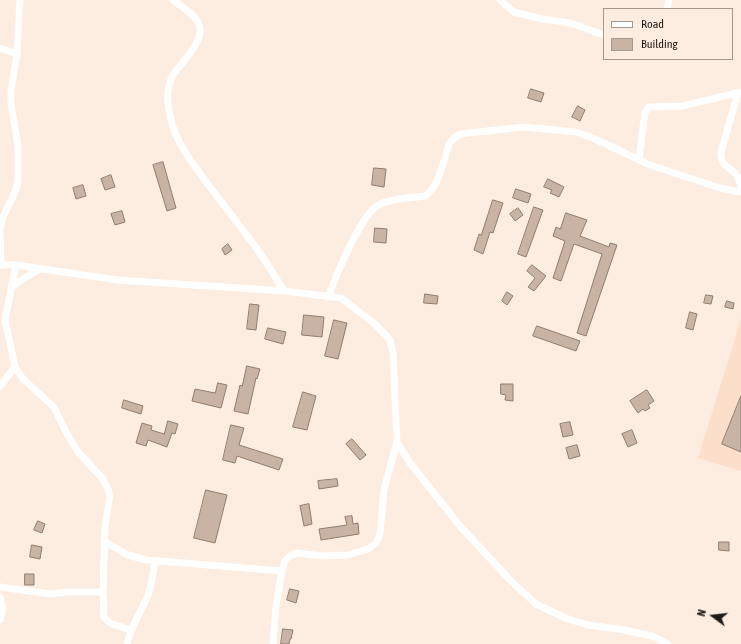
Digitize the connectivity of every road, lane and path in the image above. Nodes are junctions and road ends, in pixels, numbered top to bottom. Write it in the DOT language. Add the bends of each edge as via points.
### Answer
graph roads {
  1 [pos="20,0"];
  2 [pos="173,0"];
  3 [pos="500,0"];
  4 [pos="603,35"];
  5 [pos="0,48"];
  6 [pos="17,54"];
  7 [pos="740,92"];
  8 [pos="639,160"];
  9 [pos="741,188"];
  10 [pos="741,192"];
  11 [pos="1,265"];
  12 [pos="16,265"];
  13 [pos="40,269"];
  14 [pos="11,289"];
  15 [pos="284,291"];
  16 [pos="328,297"];
  17 [pos="15,367"];
  18 [pos="0,386"];
  19 [pos="397,442"];
  20 [pos="104,541"];
  21 [pos="155,561"];
  22 [pos="282,571"];
  23 [pos="0,587"];
  24 [pos="103,592"];
  25 [pos="0,597"];
  26 [pos="0,620"];
  27 [pos="130,630"];
  28 [pos="127,644"];
  29 [pos="273,644"];
  30 [pos="668,644"];
  1 -- 6 [label="street"];
  2 -- 15 [label="street" via="190,13 199,24 200,32 197,44 172,78 168,93 175,134 184,151 253,243"];
  3 -- 4 [label="street" via="514,12 570,23"];
  5 -- 6 [label="street"];
  6 -- 11 [label="street" via="11,104 18,146 18,181 3,216 0,230"];
  7 -- 8 [label="street" via="683,106 649,107 645,112"];
  7 -- 9 [label="street" via="721,159 738,177"];
  8 -- 10 [label="street" via="720,188"];
  8 -- 16 [label="street" via="595,138 576,132 524,127 460,134 449,144 435,186 430,192 425,196 387,202 377,206 367,215 337,272"];
  11 -- 12 [label="street"];
  12 -- 13 [label="street"];
  12 -- 14 [label="street"];
  13 -- 14 [label="street"];
  13 -- 15 [label="street" via="118,280"];
  14 -- 17 [label="street" via="5,320"];
  15 -- 16 [label="street"];
  16 -- 19 [label="street" via="341,298 375,324 390,340 393,353"];
  17 -- 18 [label="street"];
  17 -- 20 [label="street" via="23,379 54,407 78,452 108,487 110,495"];
  19 -- 22 [label="street" via="384,489 380,534 376,543 368,549 348,555 296,553 285,561"];
  19 -- 30 [label="street" via="410,463 460,526 536,604 568,619 652,636"];
  20 -- 21 [label="street" via="128,555"];
  20 -- 24 [label="street"];
  21 -- 22 [label="street"];
  21 -- 27 [label="street" via="152,583"];
  22 -- 29 [label="street"];
  23 -- 24 [label="street" via="50,594"];
  24 -- 27 [label="street" via="104,617 110,623"];
  25 -- 26 [label="street" via="3,608"];
  27 -- 28 [label="street"];
}
